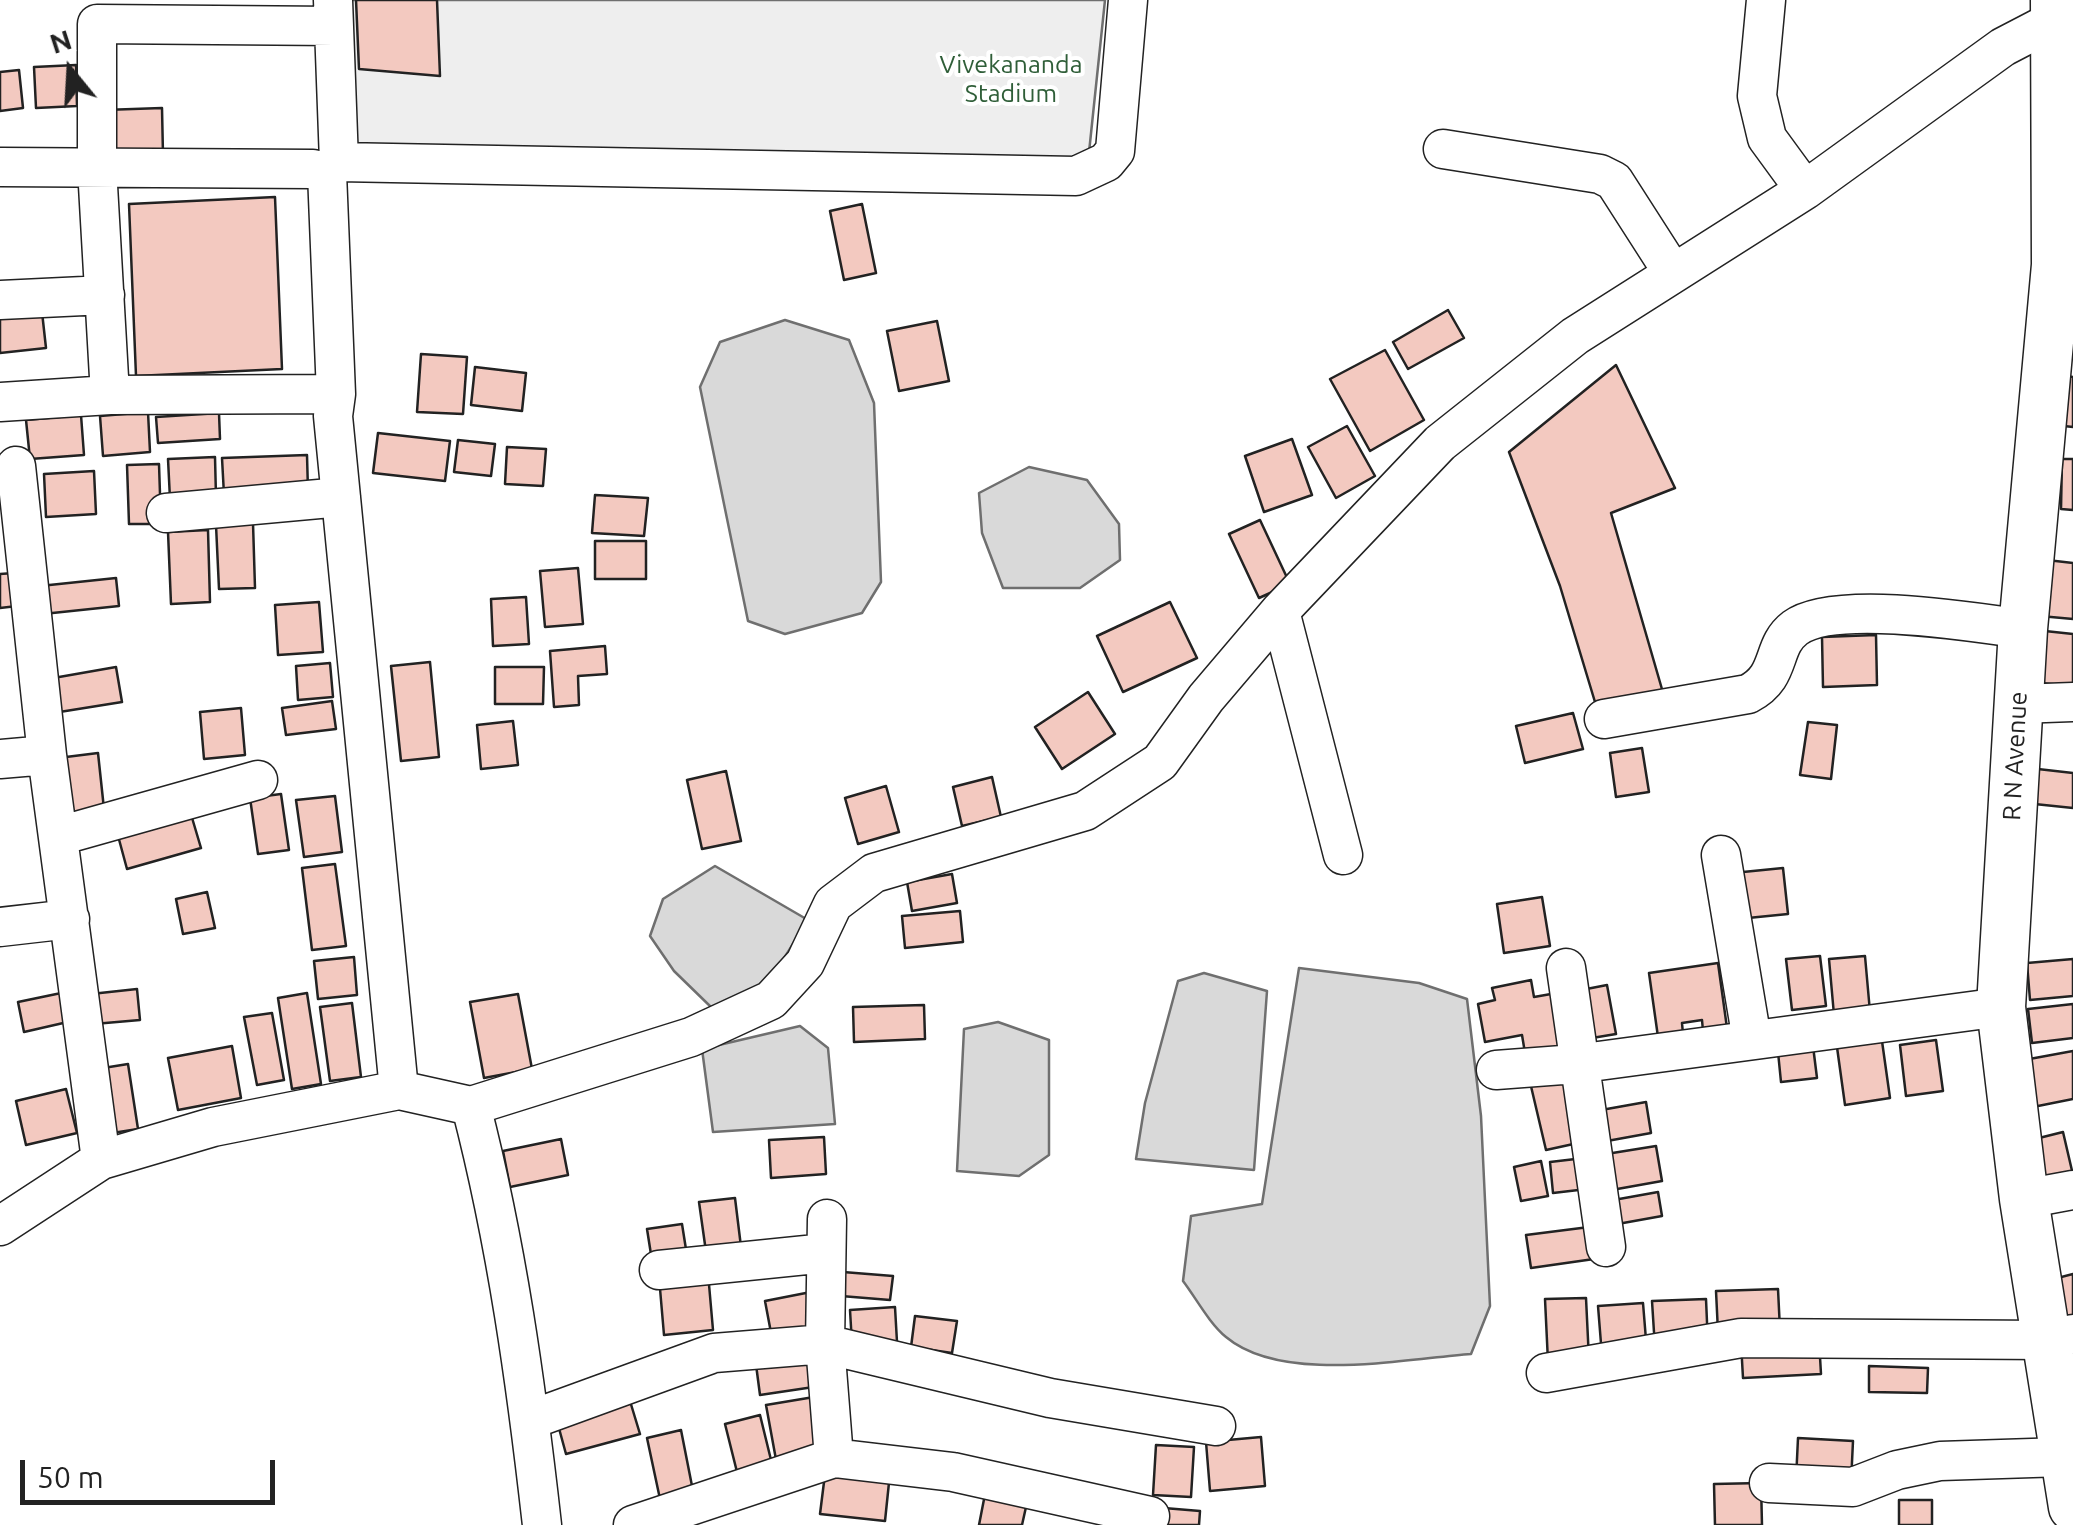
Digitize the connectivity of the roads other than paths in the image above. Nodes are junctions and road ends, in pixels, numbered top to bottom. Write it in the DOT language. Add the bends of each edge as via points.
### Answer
graph roads {
  1 [pos="1128,0"];
  2 [pos="1766,0"];
  3 [pos="2054,10"];
  4 [pos="333,13"];
  5 [pos="1443,149"];
  6 [pos="0,167"];
  7 [pos="98,168"];
  8 [pos="333,168"];
  9 [pos="1805,190"];
  10 [pos="2065,226"];
  11 [pos="1673,273"];
  12 [pos="105,295"];
  13 [pos="0,300"];
  14 [pos="336,394"];
  15 [pos="110,395"];
  16 [pos="0,402"];
  17 [pos="16,466"];
  18 [pos="341,497"];
  19 [pos="166,513"];
  20 [pos="1280,612"];
  21 [pos="2023,629"];
  22 [pos="2073,702"];
  23 [pos="2018,704"];
  24 [pos="1604,719"];
  25 [pos="47,754"];
  26 [pos="0,759"];
  27 [pos="258,780"];
  28 [pos="59,836"];
  29 [pos="1344,855"];
  30 [pos="1722,855"];
  31 [pos="70,920"];
  32 [pos="0,927"];
  33 [pos="1566,968"];
  34 [pos="2002,1006"];
  35 [pos="1752,1040"];
  36 [pos="1576,1064"];
  37 [pos="1496,1070"];
  38 [pos="399,1090"];
  39 [pos="471,1106"];
  40 [pos="101,1160"];
  41 [pos="2073,1190"];
  42 [pos="2024,1199"];
  43 [pos="0,1226"];
  44 [pos="1606,1247"];
  45 [pos="658,1270"];
  46 [pos="2060,1337"];
  47 [pos="825,1344"];
  48 [pos="1546,1373"];
  49 [pos="530,1420"];
  50 [pos="1216,1426"];
  51 [pos="2063,1457"];
  52 [pos="834,1458"];
  53 [pos="1770,1484"];
  54 [pos="2073,1507"];
  55 [pos="1150,1516"];
  56 [pos="542,1525"];
  57 [pos="633,1525"];
  1 -- 8 [label="street" via="1115,151 1076,176"];
  2 -- 9 [label="street" via="1756,96 1767,138"];
  3 -- 9 [label="street"];
  3 -- 10 [label="main road, R N Avenue"];
  4 -- 7 [label="street" via="96,24"];
  4 -- 8 [label="street"];
  5 -- 11 [label="street" via="1614,181"];
  6 -- 7 [label="street"];
  7 -- 8 [label="street"];
  7 -- 12 [label="street"];
  8 -- 14 [label="street"];
  9 -- 11 [label="street"];
  10 -- 21 [label="main road, R N Avenue"];
  11 -- 20 [label="street" via="1575,336 1440,443"];
  12 -- 13 [label="street"];
  12 -- 15 [label="street"];
  14 -- 15 [label="street"];
  14 -- 18 [label="street"];
  15 -- 16 [label="street"];
  17 -- 25 [label="street"];
  18 -- 19 [label="street"];
  18 -- 38 [label="street"];
  20 -- 29 [label="street"];
  20 -- 39 [label="street" via="1160,762 1085,811 874,874 833,904 805,963 771,1000 691,1037"];
  21 -- 23 [label="main road, R N Avenue"];
  21 -- 24 [label="street" via="1904,613 1812,620 1784,640 1766,685 1748,694"];
  22 -- 23 [label="street"];
  23 -- 34 [label="main road, R N Avenue"];
  25 -- 26 [label="street"];
  25 -- 28 [label="street"];
  27 -- 28 [label="street"];
  28 -- 31 [label="street"];
  30 -- 35 [label="street"];
  31 -- 32 [label="street"];
  31 -- 40 [label="street"];
  33 -- 36 [label="street"];
  34 -- 35 [label="street"];
  34 -- 42 [label="main road, R N Avenue"];
  35 -- 36 [label="street"];
  36 -- 37 [label="street"];
  36 -- 44 [label="street"];
  38 -- 39 [label="street"];
  38 -- 40 [label="street" via="212,1126"];
  39 -- 49 [label="street" via="494,1196"];
  40 -- 43 [label="street"];
  41 -- 42 [label="street"];
  42 -- 46 [label="main road, R N Avenue"];
  45 -- 47 [label="street" via="826,1236"];
  46 -- 48 [label="street" via="1741,1338"];
  46 -- 51 [label="main road, R N Avenue"];
  47 -- 49 [label="street" via="714,1353"];
  47 -- 50 [label="street" via="1050,1398"];
  47 -- 52 [label="street"];
  49 -- 56 [label="street"];
  51 -- 53 [label="street" via="1940,1462 1853,1487"];
  51 -- 54 [label="main road, R N Avenue"];
  52 -- 55 [label="street" via="953,1472"];
  52 -- 57 [label="street"];
}
